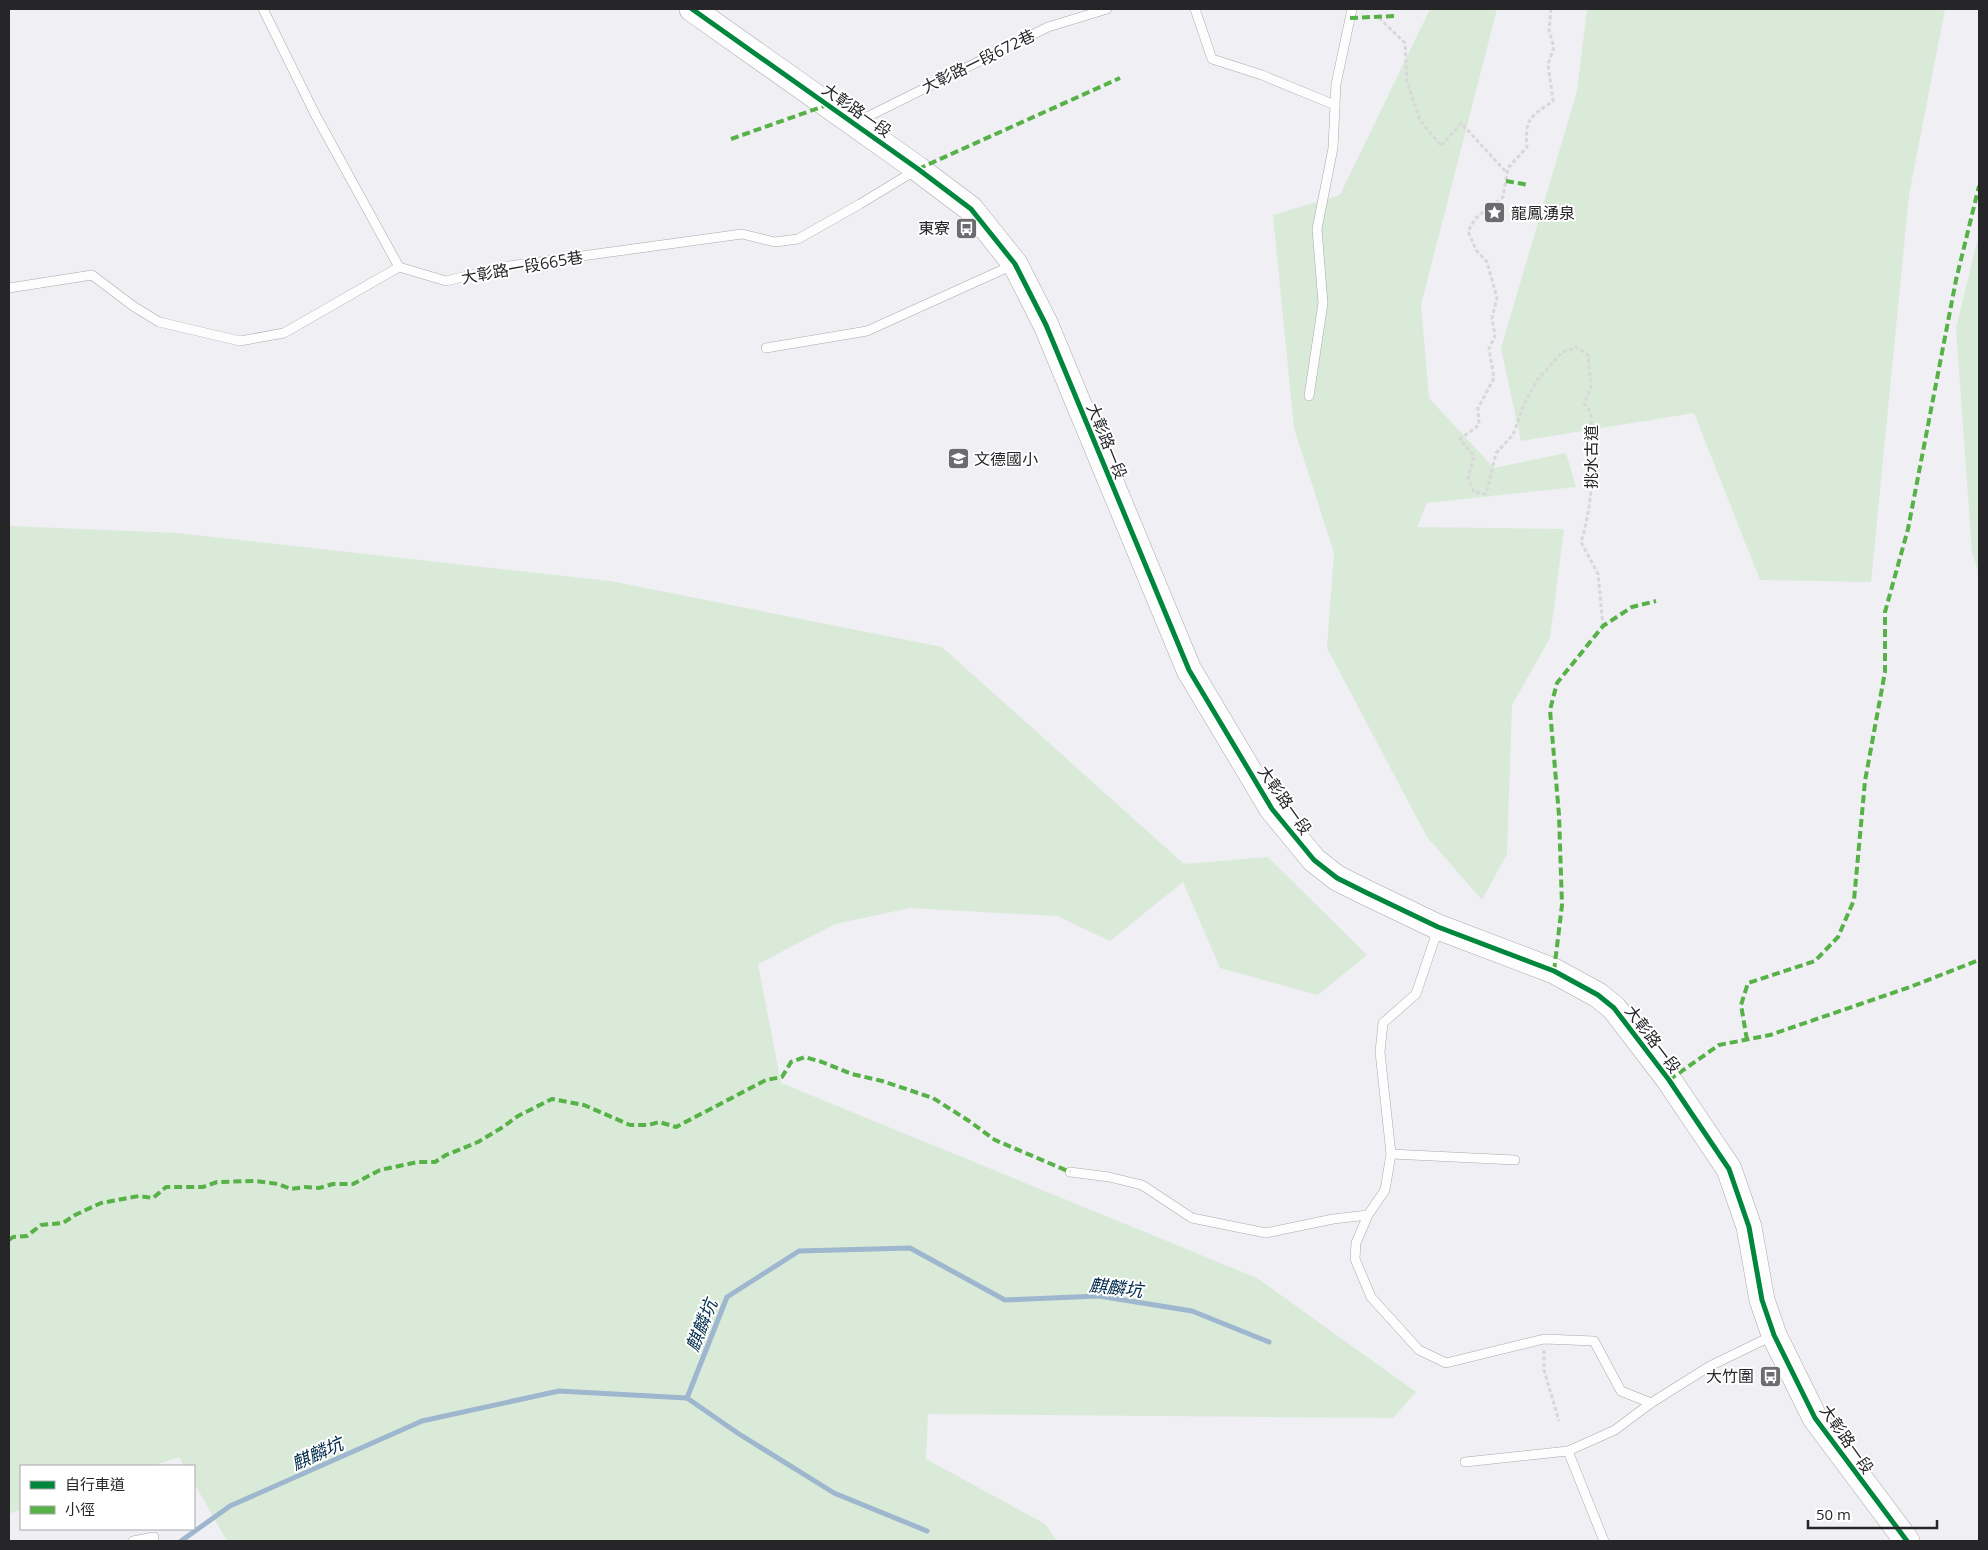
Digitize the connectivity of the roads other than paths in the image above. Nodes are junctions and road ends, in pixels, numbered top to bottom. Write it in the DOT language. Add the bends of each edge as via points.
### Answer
graph roads {
  1 [pos="263,9"];
  2 [pos="692,9"];
  3 [pos="1107,9"];
  4 [pos="1195,9"];
  5 [pos="1352,9"];
  6 [pos="1335,106"];
  7 [pos="854,123"];
  8 [pos="918,169"];
  9 [pos="1015,264"];
  10 [pos="399,267"];
  11 [pos="9,288"];
  12 [pos="766,348"];
  13 [pos="1308,396"];
  14 [pos="1438,927"];
  15 [pos="1392,1154"];
  16 [pos="1515,1160"];
  17 [pos="1070,1172"];
  18 [pos="1368,1216"];
  19 [pos="1774,1335"];
  20 [pos="1651,1403"];
  21 [pos="1568,1451"];
  22 [pos="1465,1462"];
  23 [pos="154,1537"];
  24 [pos="133,1541"];
  25 [pos="1604,1541"];
  26 [pos="1907,1541"];
  1 -- 10 [label="lane" via="315,114"];
  2 -- 7 [label="main road, 大彰路一段"];
  3 -- 7 [label="lane, 大彰路一段672巷" via="1048,27"];
  4 -- 6 [label="lane" via="1212,59 1262,75"];
  5 -- 6 [label="lane" via="1336,84"];
  6 -- 13 [label="lane" via="1333,148 1317,229 1323,303"];
  7 -- 8 [label="main road, 大彰路一段"];
  8 -- 9 [label="main road, 大彰路一段" via="970,209"];
  8 -- 10 [label="lane, 大彰路一段665巷" via="798,239 775,242 742,234 518,265 446,282"];
  9 -- 12 [label="lane" via="867,330"];
  9 -- 14 [label="main road, 大彰路一段" via="1046,325 1189,670 1272,810 1314,860 1337,878"];
  10 -- 11 [label="lane" via="284,332 240,341 159,322 92,274"];
  14 -- 15 [label="lane" via="1416,994 1383,1023 1380,1052"];
  14 -- 19 [label="main road, 大彰路一段" via="1554,971 1598,995 1614,1008 1729,1169 1749,1227 1762,1300"];
  15 -- 16 [label="lane"];
  15 -- 18 [label="lane" via="1385,1190"];
  17 -- 18 [label="lane" via="1142,1185 1192,1218 1266,1233 1333,1219"];
  18 -- 20 [label="lane" via="1356,1242 1355,1259 1371,1297 1419,1350 1446,1363 1544,1340 1594,1342 1621,1391"];
  19 -- 20 [label="lane" via="1710,1366"];
  19 -- 26 [label="main road, 大彰路一段" via="1815,1418"];
  20 -- 21 [label="lane" via="1616,1430"];
  21 -- 22 [label="lane"];
  21 -- 25 [label="lane"];
  23 -- 24 [label="lane"];
}
